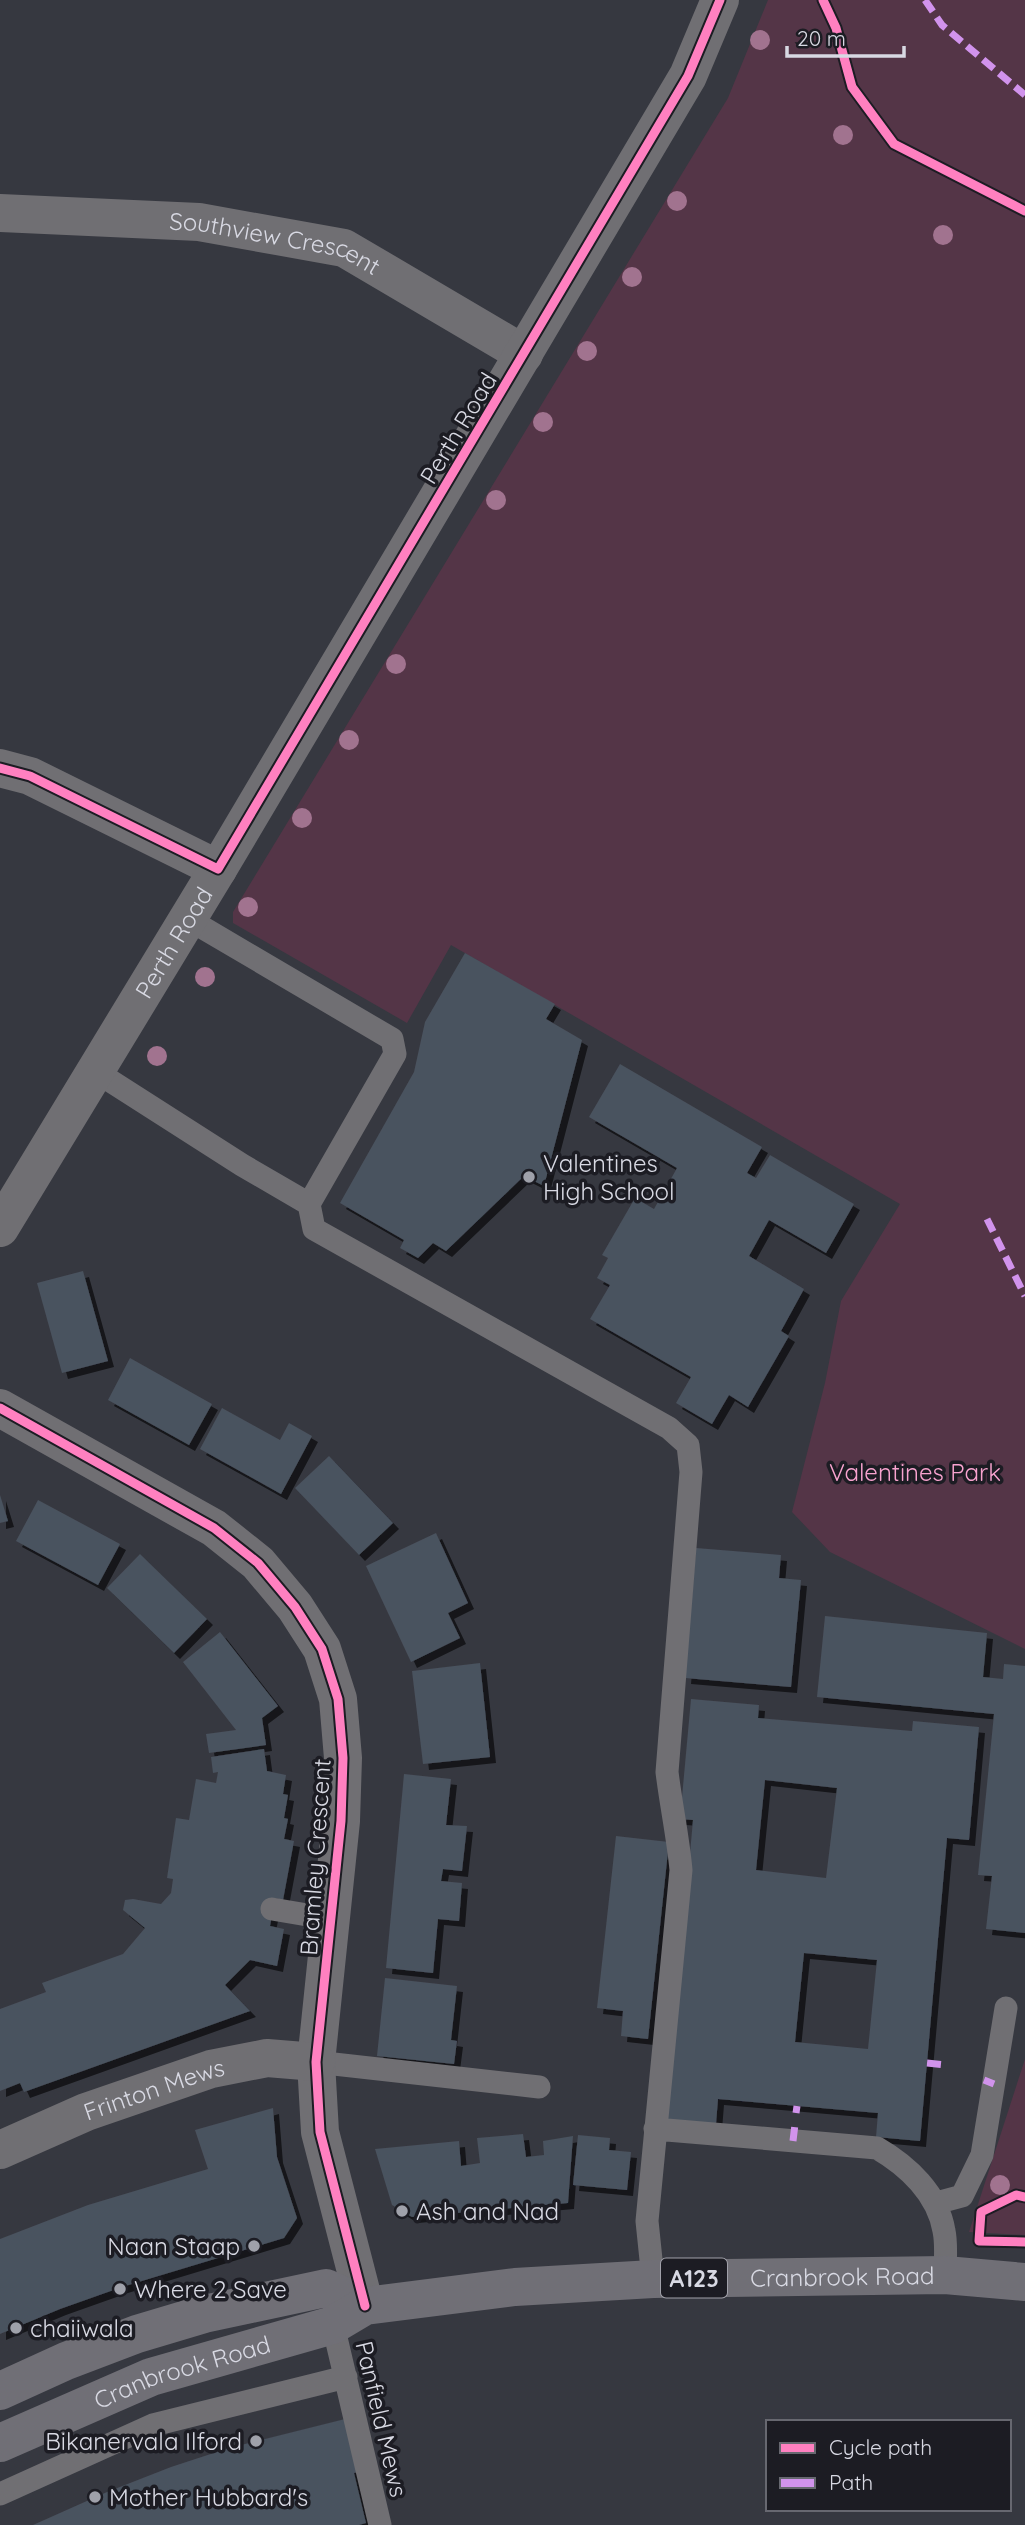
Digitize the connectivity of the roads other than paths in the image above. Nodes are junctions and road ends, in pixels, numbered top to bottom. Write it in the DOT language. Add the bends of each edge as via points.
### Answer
graph roads {
  1 [pos="720,0"];
  2 [pos="0,213"];
  3 [pos="524,354"];
  4 [pos="0,768"];
  5 [pos="218,869"];
  6 [pos="188,919"];
  7 [pos="95,1071"];
  8 [pos="309,1204"];
  9 [pos="0,1228"];
  10 [pos="0,1408"];
  11 [pos="272,1909"];
  12 [pos="331,1919"];
  13 [pos="1006,2008"];
  14 [pos="316,2063"];
  15 [pos="539,2087"];
  16 [pos="656,2129"];
  17 [pos="0,2150"];
  18 [pos="936,2203"];
  19 [pos="945,2275"];
  20 [pos="653,2279"];
  21 [pos="1025,2282"];
  22 [pos="349,2315"];
  23 [pos="346,2377"];
  24 [pos="0,2391"];
  25 [pos="0,2443"];
  26 [pos="0,2494"];
  27 [pos="380,2525"];
  1 -- 3 [label="street, Perth Road" via="688,76"];
  2 -- 3 [label="street, Southview Crescent" via="199,222 344,248"];
  3 -- 5 [label="street, Perth Road"];
  4 -- 5 [label="street" via="30,776"];
  5 -- 6 [label="street, Perth Road"];
  6 -- 7 [label="street, Perth Road"];
  6 -- 8 [label="lane" via="392,1039 395,1054"];
  7 -- 8 [label="lane"];
  7 -- 9 [label="street, Perth Road"];
  8 -- 16 [label="lane" via="314,1229 669,1428 688,1445 691,1472 667,1772 681,1870"];
  10 -- 12 [label="street, Bramley Crescent" via="214,1528 258,1563 295,1606 322,1649 338,1699 343,1758 341,1821"];
  11 -- 12 [label="lane"];
  12 -- 14 [label="street, Bramley Crescent"];
  13 -- 18 [label="lane" via="982,2155 962,2196"];
  14 -- 15 [label="lane"];
  14 -- 17 [label="street, Frinton Mews" via="267,2058 211,2069 86,2112"];
  14 -- 22 [label="street, Bramley Crescent" via="320,2132"];
  16 -- 18 [label="lane" via="877,2148 896,2159"];
  16 -- 20 [label="lane" via="647,2221"];
  18 -- 19 [label="lane" via="944,2231"];
  19 -- 20 [label="main road, Cranbrook Road / A123"];
  19 -- 21 [label="main road, Cranbrook Road / A123"];
  20 -- 22 [label="main road, Cranbrook Road / A123" via="515,2287"];
  22 -- 23 [label="lane, Panfield Mews"];
  22 -- 24 [label="main road, Cranbrook Road" via="326,2288 204,2314 136,2334"];
  22 -- 25 [label="main road, Cranbrook Road / A123" via="151,2377"];
  23 -- 26 [label="lane" via="153,2425"];
  23 -- 27 [label="lane, Panfield Mews"];
}
